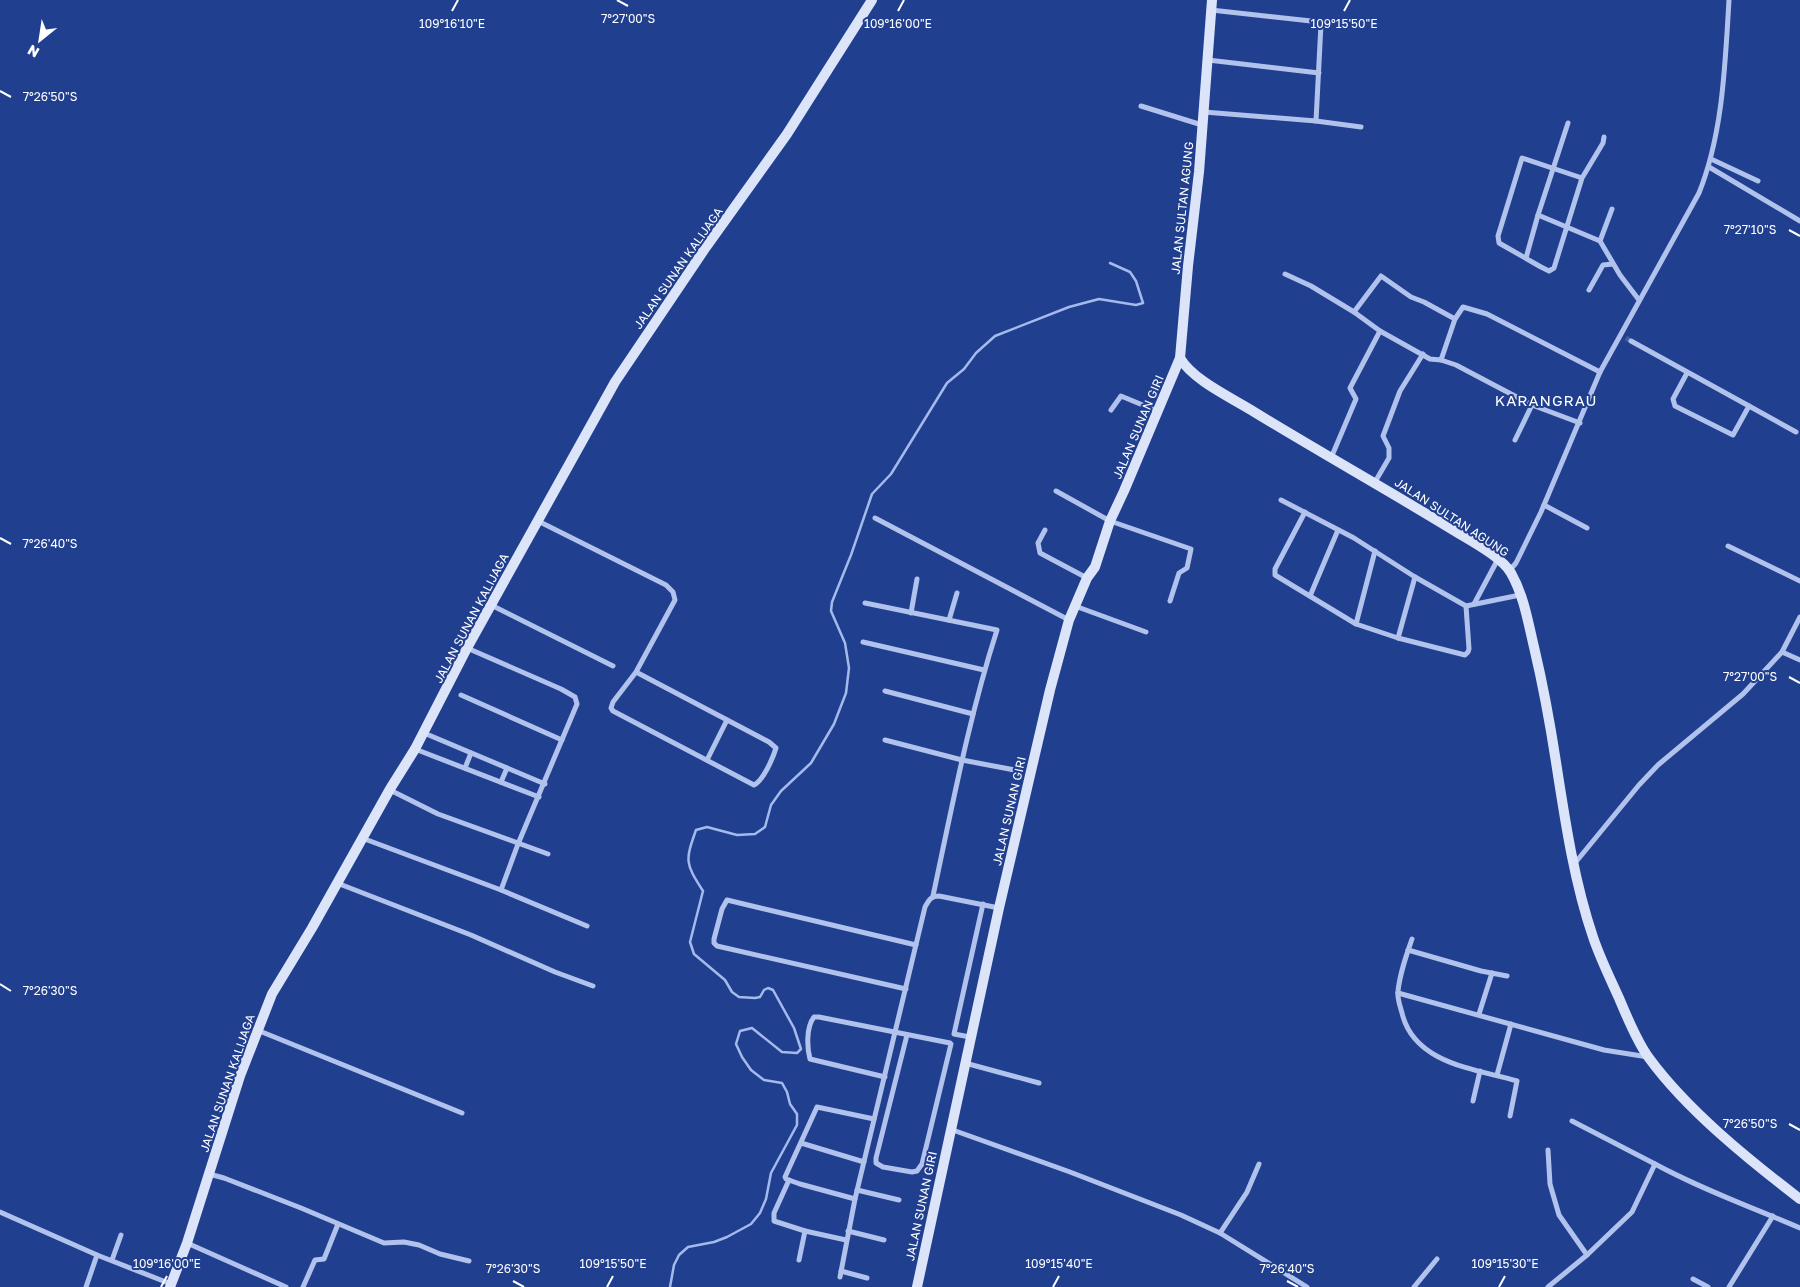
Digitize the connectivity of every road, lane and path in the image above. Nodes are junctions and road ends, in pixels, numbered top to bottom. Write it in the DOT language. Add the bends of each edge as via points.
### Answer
graph roads {
  1 [pos="872,0"];
  2 [pos="1730,0"];
  3 [pos="1212,5"];
  4 [pos="1207,60"];
  5 [pos="1319,73"];
  6 [pos="1141,106"];
  7 [pos="1204,112"];
  8 [pos="1316,122"];
  9 [pos="1568,123"];
  10 [pos="1203,126"];
  11 [pos="1361,127"];
  12 [pos="1604,137"];
  13 [pos="1711,159"];
  14 [pos="1553,167"];
  15 [pos="1709,167"];
  16 [pos="1582,178"];
  17 [pos="1758,181"];
  18 [pos="1612,210"];
  19 [pos="1538,215"];
  20 [pos="1800,221"];
  21 [pos="1567,228"];
  22 [pos="1600,242"];
  23 [pos="1526,258"];
  24 [pos="1613,264"];
  25 [pos="1285,274"];
  26 [pos="1589,290"];
  27 [pos="1639,300"];
  28 [pos="1354,312"];
  29 [pos="1455,319"];
  30 [pos="1380,330"];
  31 [pos="1620,335"];
  32 [pos="1423,354"];
  33 [pos="1180,358"];
  34 [pos="1441,360"];
  35 [pos="1600,372"];
  36 [pos="1688,373"];
  37 [pos="1532,405"];
  38 [pos="1749,406"];
  39 [pos="1111,410"];
  40 [pos="1156,411"];
  41 [pos="1580,423"];
  42 [pos="1796,432"];
  43 [pos="1515,440"];
  44 [pos="1330,458"];
  45 [pos="1375,482"];
  46 [pos="1056,490"];
  47 [pos="1281,500"];
  48 [pos="1544,505"];
  49 [pos="1305,512"];
  50 [pos="875,518"];
  51 [pos="538,521"];
  52 [pos="1110,521"];
  53 [pos="1587,528"];
  54 [pos="1045,530"];
  55 [pos="1338,530"];
  56 [pos="1728,546"];
  57 [pos="1375,551"];
  58 [pos="1498,559"];
  59 [pos="1510,570"];
  60 [pos="1415,577"];
  61 [pos="1087,578"];
  62 [pos="917,579"];
  63 [pos="1800,581"];
  64 [pos="957,593"];
  65 [pos="1520,595"];
  66 [pos="1310,596"];
  67 [pos="1170,601"];
  68 [pos="865,603"];
  69 [pos="1474,604"];
  70 [pos="491,605"];
  71 [pos="1075,606"];
  72 [pos="1466,606"];
  73 [pos="911,613"];
  74 [pos="1800,617"];
  75 [pos="949,620"];
  76 [pos="1069,620"];
  77 [pos="1356,624"];
  78 [pos="1146,632"];
  79 [pos="1398,638"];
  80 [pos="863,642"];
  81 [pos="468,648"];
  82 [pos="1782,652"];
  83 [pos="1800,660"];
  84 [pos="613,666"];
  85 [pos="984,670"];
  86 [pos="636,672"];
  87 [pos="885,691"];
  88 [pos="461,695"];
  89 [pos="973,714"];
  90 [pos="727,720"];
  91 [pos="424,733"];
  92 [pos="562,740"];
  93 [pos="885,740"];
  94 [pos="415,749"];
  95 [pos="471,753"];
  96 [pos="707,760"];
  97 [pos="962,760"];
  98 [pos="465,768"];
  99 [pos="507,768"];
  100 [pos="1020,771"];
  101 [pos="501,782"];
  102 [pos="544,784"];
  103 [pos="390,790"];
  104 [pos="539,797"];
  105 [pos="361,838"];
  106 [pos="518,844"];
  107 [pos="548,854"];
  108 [pos="1574,864"];
  109 [pos="337,883"];
  110 [pos="502,890"];
  111 [pos="933,896"];
  112 [pos="983,904"];
  113 [pos="999,908"];
  114 [pos="587,926"];
  115 [pos="1412,939"];
  116 [pos="916,945"];
  117 [pos="1408,950"];
  118 [pos="1492,973"];
  119 [pos="1507,976"];
  120 [pos="593,986"];
  121 [pos="906,989"];
  122 [pos="1398,993"];
  123 [pos="1478,1014"];
  124 [pos="1510,1024"];
  125 [pos="257,1030"];
  126 [pos="895,1033"];
  127 [pos="907,1035"];
  128 [pos="970,1037"];
  129 [pos="1648,1057"];
  130 [pos="965,1063"];
  131 [pos="1480,1070"];
  132 [pos="1497,1075"];
  133 [pos="884,1077"];
  134 [pos="1039,1083"];
  135 [pos="1473,1101"];
  136 [pos="462,1113"];
  137 [pos="1510,1116"];
  138 [pos="874,1119"];
  139 [pos="1572,1121"];
  140 [pos="950,1129"];
  141 [pos="801,1143"];
  142 [pos="1548,1150"];
  143 [pos="864,1162"];
  144 [pos="1259,1164"];
  145 [pos="1655,1164"];
  146 [pos="209,1174"];
  147 [pos="789,1180"];
  148 [pos="857,1190"];
  149 [pos="855,1199"];
  150 [pos="1800,1199"];
  151 [pos="899,1200"];
  152 [pos="0,1212"];
  153 [pos="1773,1216"];
  154 [pos="338,1224"];
  155 [pos="1800,1228"];
  156 [pos="805,1231"];
  157 [pos="848,1231"];
  158 [pos="1220,1233"];
  159 [pos="121,1235"];
  160 [pos="846,1240"];
  161 [pos="884,1240"];
  162 [pos="187,1243"];
  163 [pos="97,1255"];
  164 [pos="1587,1255"];
  165 [pos="1437,1259"];
  166 [pos="112,1260"];
  167 [pos="799,1260"];
  168 [pos="469,1261"];
  169 [pos="867,1278"];
  170 [pos="1693,1279"];
  171 [pos="170,1286"];
  172 [pos="86,1287"];
  173 [pos="286,1287"];
  174 [pos="303,1287"];
  175 [pos="917,1287"];
  176 [pos="1308,1287"];
  177 [pos="1414,1287"];
  178 [pos="1548,1287"];
  179 [pos="1708,1287"];
  180 [pos="1728,1287"];
  1 -- 51 [label="street, JALAN SUNAN KALIJAGA" via="787,134 615,382"];
  2 -- 13 [label="street" via="1719,114"];
  3 -- 4 [label="street, JALAN SULTAN AGUNG"];
  3 -- 5 [label="street" via="1319,22 1322,28"];
  4 -- 5 [label="street"];
  4 -- 7 [label="street, JALAN SULTAN AGUNG"];
  5 -- 8 [label="street"];
  6 -- 10 [label="street"];
  7 -- 8 [label="street"];
  7 -- 10 [label="street, JALAN SULTAN AGUNG"];
  8 -- 11 [label="street"];
  9 -- 14 [label="street"];
  10 -- 33 [label="street, JALAN SULTAN AGUNG"];
  12 -- 16 [label="street"];
  13 -- 15 [label="street"];
  13 -- 17 [label="street"];
  14 -- 16 [label="street"];
  14 -- 19 [label="street"];
  14 -- 23 [label="street" via="1521,159 1498,236 1499,243"];
  15 -- 20 [label="street"];
  15 -- 27 [label="street" via="1699,193"];
  16 -- 21 [label="street"];
  18 -- 22 [label="street"];
  19 -- 21 [label="street"];
  19 -- 23 [label="street"];
  21 -- 22 [label="street"];
  21 -- 23 [label="street" via="1552,270"];
  22 -- 24 [label="street"];
  24 -- 26 [label="street" via="1603,265"];
  24 -- 27 [label="street"];
  25 -- 28 [label="street"];
  27 -- 31 [label="street"];
  28 -- 29 [label="street" via="1381,276 1411,297"];
  28 -- 30 [label="street"];
  29 -- 34 [label="street"];
  29 -- 35 [label="street" via="1463,307 1477,310"];
  30 -- 32 [label="street"];
  30 -- 44 [label="street" via="1350,388 1356,400"];
  31 -- 35 [label="street"];
  31 -- 36 [label="street"];
  32 -- 34 [label="street" via="1430,359"];
  32 -- 45 [label="street" via="1400,391 1383,436 1389,458"];
  33 -- 40 [label="street, JALAN SUNAN GIRI"];
  33 -- 44 [label="street, JALAN SULTAN AGUNG" via="1213,387"];
  34 -- 37 [label="street"];
  35 -- 41 [label="street"];
  36 -- 38 [label="street"];
  36 -- 38 [label="street" via="1673,399 1675,406 1733,436"];
  37 -- 41 [label="street"];
  37 -- 43 [label="street"];
  38 -- 42 [label="street"];
  39 -- 40 [label="street" via="1120,396"];
  40 -- 52 [label="street, JALAN SUNAN GIRI"];
  41 -- 48 [label="street"];
  44 -- 45 [label="street, JALAN SULTAN AGUNG"];
  45 -- 58 [label="street, JALAN SULTAN AGUNG"];
  46 -- 52 [label="street"];
  47 -- 49 [label="street"];
  48 -- 53 [label="street"];
  48 -- 59 [label="street"];
  49 -- 55 [label="street"];
  49 -- 66 [label="street" via="1274,572"];
  50 -- 76 [label="street"];
  51 -- 70 [label="street, JALAN SUNAN KALIJAGA"];
  51 -- 86 [label="street" via="666,585 673,592 675,600"];
  52 -- 61 [label="street, JALAN SUNAN GIRI" via="1095,567"];
  52 -- 67 [label="street" via="1192,548 1187,568 1179,574"];
  54 -- 61 [label="street" via="1038,543 1040,553"];
  55 -- 57 [label="street"];
  55 -- 66 [label="street"];
  56 -- 63 [label="street"];
  57 -- 60 [label="street"];
  57 -- 77 [label="street"];
  58 -- 59 [label="street, JALAN SULTAN AGUNG"];
  58 -- 69 [label="street"];
  59 -- 65 [label="street, JALAN SULTAN AGUNG"];
  60 -- 72 [label="street"];
  60 -- 79 [label="street"];
  61 -- 71 [label="street, JALAN SUNAN GIRI"];
  62 -- 73 [label="street"];
  64 -- 75 [label="street"];
  65 -- 69 [label="street"];
  65 -- 108 [label="street, JALAN SULTAN AGUNG" via="1545,694"];
  66 -- 77 [label="street"];
  68 -- 73 [label="street"];
  69 -- 72 [label="street"];
  70 -- 81 [label="street, JALAN SUNAN KALIJAGA"];
  70 -- 84 [label="street"];
  71 -- 76 [label="street, JALAN SUNAN GIRI"];
  71 -- 78 [label="street"];
  72 -- 79 [label="street" via="1469,648 1465,655"];
  73 -- 75 [label="street"];
  74 -- 82 [label="street"];
  75 -- 85 [label="street" via="997,630"];
  76 -- 113 [label="street, JALAN SUNAN GIRI"];
  77 -- 79 [label="street"];
  80 -- 85 [label="street"];
  81 -- 91 [label="street, JALAN SUNAN KALIJAGA"];
  81 -- 92 [label="street" via="575,697 577,704"];
  82 -- 83 [label="street"];
  82 -- 108 [label="street" via="1743,694 1645,778"];
  85 -- 89 [label="street"];
  86 -- 90 [label="street"];
  86 -- 96 [label="street" via="611,708"];
  87 -- 89 [label="street"];
  88 -- 92 [label="street"];
  89 -- 97 [label="street"];
  90 -- 96 [label="street"];
  90 -- 96 [label="street" via="770,742 776,748 774,755 760,782 754,785"];
  91 -- 94 [label="street, JALAN SUNAN KALIJAGA"];
  91 -- 95 [label="street"];
  92 -- 102 [label="street"];
  93 -- 97 [label="street"];
  94 -- 98 [label="street"];
  94 -- 103 [label="street, JALAN SUNAN KALIJAGA"];
  95 -- 98 [label="street"];
  95 -- 99 [label="street"];
  97 -- 100 [label="street"];
  97 -- 111 [label="street"];
  98 -- 101 [label="street"];
  99 -- 101 [label="street"];
  99 -- 102 [label="street"];
  101 -- 104 [label="street"];
  102 -- 104 [label="street"];
  103 -- 105 [label="street, JALAN SUNAN KALIJAGA"];
  103 -- 106 [label="street" via="438,814"];
  104 -- 106 [label="street"];
  105 -- 109 [label="street, JALAN SUNAN KALIJAGA"];
  105 -- 110 [label="street"];
  106 -- 107 [label="street"];
  106 -- 110 [label="street"];
  108 -- 129 [label="street, JALAN SULTAN AGUNG" via="1593,938"];
  109 -- 120 [label="street" via="471,934"];
  109 -- 125 [label="street, JALAN SUNAN KALIJAGA" via="272,994"];
  110 -- 114 [label="street"];
  111 -- 112 [label="street"];
  111 -- 116 [label="street" via="925,907"];
  112 -- 113 [label="street"];
  112 -- 128 [label="street" via="954,1034"];
  113 -- 128 [label="street, JALAN SUNAN GIRI"];
  115 -- 117 [label="street"];
  116 -- 121 [label="street"];
  116 -- 121 [label="street" via="727,900 714,939 715,945 730,949"];
  117 -- 118 [label="street"];
  117 -- 122 [label="street"];
  118 -- 119 [label="street"];
  118 -- 123 [label="street"];
  121 -- 126 [label="street"];
  122 -- 123 [label="street"];
  122 -- 131 [label="street" via="1403,1020 1414,1039 1442,1059"];
  123 -- 124 [label="street"];
  124 -- 129 [label="street" via="1604,1050"];
  124 -- 132 [label="street"];
  125 -- 136 [label="street"];
  125 -- 146 [label="street, JALAN SUNAN KALIJAGA"];
  126 -- 127 [label="street"];
  126 -- 133 [label="street"];
  126 -- 133 [label="street" via="818,1017 814,1017 810,1024 810,1059"];
  127 -- 127 [label="street" via="951,1044 922,1164 912,1172 878,1166 876,1158"];
  128 -- 130 [label="street, JALAN SUNAN GIRI"];
  129 -- 150 [label="street, JALAN SULTAN AGUNG" via="1706,1120"];
  130 -- 134 [label="street"];
  130 -- 140 [label="street, JALAN SUNAN GIRI"];
  131 -- 132 [label="street"];
  131 -- 135 [label="street"];
  132 -- 137 [label="street" via="1517,1081"];
  133 -- 138 [label="street"];
  138 -- 141 [label="street" via="817,1107"];
  138 -- 143 [label="street"];
  139 -- 145 [label="street"];
  140 -- 158 [label="street" via="1153,1203"];
  140 -- 175 [label="street, JALAN SUNAN GIRI"];
  141 -- 143 [label="street"];
  141 -- 147 [label="street" via="785,1177"];
  142 -- 164 [label="street" via="1550,1184 1559,1215"];
  143 -- 148 [label="street"];
  144 -- 158 [label="street" via="1247,1192"];
  145 -- 153 [label="street" via="1703,1188"];
  145 -- 164 [label="street" via="1632,1212"];
  146 -- 154 [label="street"];
  146 -- 162 [label="street, JALAN SUNAN KALIJAGA"];
  147 -- 149 [label="street"];
  147 -- 156 [label="street" via="774,1213 774,1221"];
  148 -- 149 [label="street"];
  148 -- 151 [label="street"];
  149 -- 157 [label="street"];
  152 -- 163 [label="street"];
  153 -- 155 [label="street"];
  153 -- 180 [label="street"];
  154 -- 168 [label="street" via="384,1243 419,1245"];
  154 -- 174 [label="street" via="324,1259 315,1260"];
  156 -- 160 [label="street"];
  156 -- 167 [label="street"];
  157 -- 160 [label="street"];
  157 -- 161 [label="street"];
  158 -- 176 [label="street"];
  159 -- 166 [label="street"];
  160 -- 169 [label="street" via="840,1274"];
  162 -- 171 [label="street, JALAN SUNAN KALIJAGA"];
  162 -- 173 [label="street"];
  163 -- 166 [label="street"];
  163 -- 172 [label="street"];
  164 -- 178 [label="street"];
  165 -- 177 [label="street"];
  166 -- 171 [label="street"];
  170 -- 179 [label="street"];
}
